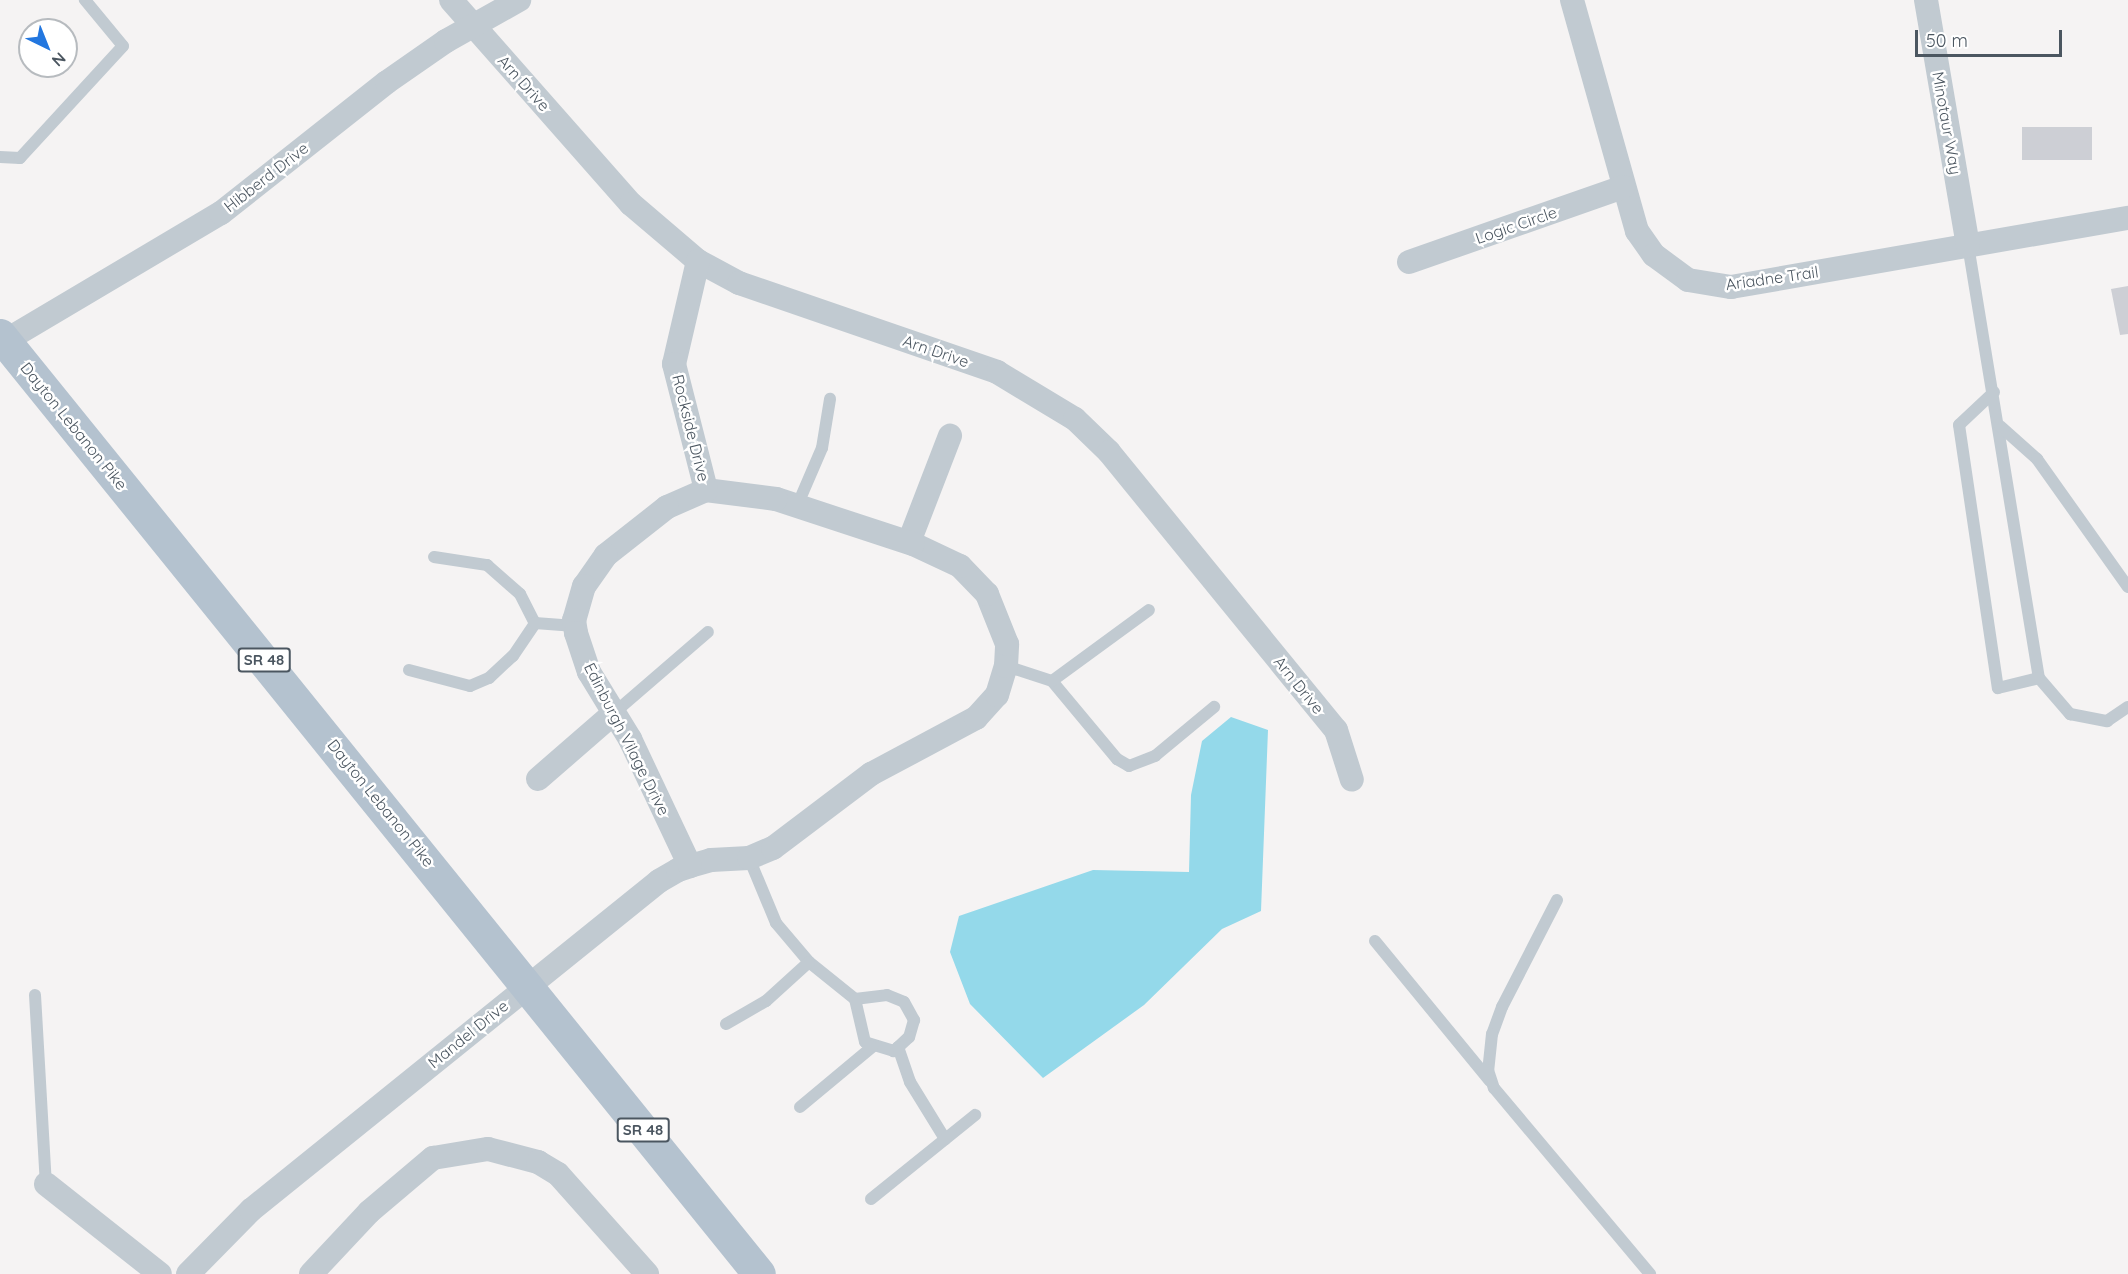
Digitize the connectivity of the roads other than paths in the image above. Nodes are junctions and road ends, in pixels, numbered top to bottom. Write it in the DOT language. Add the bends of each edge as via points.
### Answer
graph roads {
  1 [pos="85,0"];
  2 [pos="451,0"];
  3 [pos="519,0"];
  4 [pos="1572,0"];
  5 [pos="1926,0"];
  6 [pos="471,27"];
  7 [pos="0,157"];
  8 [pos="1623,187"];
  9 [pos="2128,218"];
  10 [pos="1968,245"];
  11 [pos="698,261"];
  12 [pos="1409,262"];
  13 [pos="2,338"];
  14 [pos="1994,392"];
  15 [pos="830,399"];
  16 [pos="2000,426"];
  17 [pos="950,436"];
  18 [pos="706,490"];
  19 [pos="797,506"];
  20 [pos="909,542"];
  21 [pos="434,557"];
  22 [pos="2128,587"];
  23 [pos="1149,610"];
  24 [pos="535,623"];
  25 [pos="575,626"];
  26 [pos="708,632"];
  27 [pos="1006,666"];
  28 [pos="409,670"];
  29 [pos="2039,678"];
  30 [pos="1052,681"];
  31 [pos="1214,707"];
  32 [pos="2128,707"];
  33 [pos="614,713"];
  34 [pos="538,779"];
  35 [pos="1352,780"];
  36 [pos="749,858"];
  37 [pos="690,866"];
  38 [pos="1557,900"];
  39 [pos="1375,941"];
  40 [pos="809,962"];
  41 [pos="529,986"];
  42 [pos="35,995"];
  43 [pos="855,999"];
  44 [pos="726,1024"];
  45 [pos="872,1047"];
  46 [pos="898,1047"];
  47 [pos="1493,1085"];
  48 [pos="800,1107"];
  49 [pos="975,1115"];
  50 [pos="945,1139"];
  51 [pos="46,1184"];
  52 [pos="871,1199"];
  53 [pos="160,1274"];
  54 [pos="188,1274"];
  55 [pos="311,1274"];
  56 [pos="647,1274"];
  57 [pos="759,1274"];
  58 [pos="1650,1274"];
  1 -- 7 [label="lane" via="123,46 20,158"];
  2 -- 6 [label="street, Arn Drive"];
  3 -- 6 [label="street, Hibberd Drive"];
  4 -- 8 [label="street, Ariadne Trail"];
  5 -- 10 [label="street, Minotaur Way"];
  6 -- 11 [label="street, Arn Drive" via="631,204"];
  6 -- 13 [label="street, Hibberd Drive" via="387,82 221,213"];
  8 -- 10 [label="street, Ariadne Trail" via="1637,231 1654,255 1688,280 1706,285 1731,287"];
  8 -- 12 [label="street, Logic Circle"];
  9 -- 10 [label="street, Ariadne Trail"];
  10 -- 14 [label="lane"];
  11 -- 18 [label="street, Rockside Drive" via="674,364"];
  11 -- 35 [label="street, Arn Drive" via="740,283 997,372 1075,419 1109,452 1336,730"];
  13 -- 41 [label="main road, Dayton Lebanon Pike / SR 48"];
  14 -- 16 [label="lane"];
  14 -- 29 [label="lane" via="1959,424 1998,688"];
  15 -- 19 [label="lane" via="822,448"];
  16 -- 22 [label="lane" via="2037,459"];
  16 -- 29 [label="lane"];
  17 -- 20 [label="street"];
  18 -- 19 [label="street"];
  18 -- 25 [label="street, Edinburgh Vilage Drive" via="667,507 606,555 584,586"];
  19 -- 20 [label="street"];
  20 -- 27 [label="street" via="960,566 987,594 1006,644"];
  21 -- 24 [label="lane" via="487,565 520,594"];
  23 -- 30 [label="lane"];
  24 -- 25 [label="lane"];
  24 -- 28 [label="lane" via="513,656 489,678 470,686"];
  25 -- 33 [label="street, Edinburgh Vilage Drive" via="589,672"];
  26 -- 33 [label="lane"];
  27 -- 30 [label="lane"];
  27 -- 36 [label="street, Mandel Drive" via="997,695 976,718 871,774 777,846"];
  29 -- 32 [label="lane" via="2070,714 2107,721"];
  30 -- 31 [label="lane" via="1111,752 1129,766 1155,756"];
  33 -- 34 [label="street"];
  33 -- 37 [label="street, Edinburgh Vilage Drive"];
  36 -- 37 [label="street, Mandel Drive"];
  36 -- 40 [label="lane" via="776,923"];
  37 -- 41 [label="street, Mandel Drive" via="659,881"];
  38 -- 47 [label="lane" via="1492,1034 1488,1058"];
  39 -- 47 [label="lane"];
  40 -- 43 [label="lane"];
  40 -- 44 [label="lane" via="766,1000"];
  41 -- 54 [label="street, Mandel Drive" via="251,1210"];
  41 -- 57 [label="main road, Dayton Lebanon Pike / SR 48"];
  42 -- 51 [label="lane"];
  43 -- 45 [label="lane" via="859,1029"];
  43 -- 46 [label="lane" via="887,994 904,1002 914,1029"];
  45 -- 46 [label="lane" via="894,1051"];
  45 -- 48 [label="lane"];
  46 -- 50 [label="lane" via="910,1082"];
  47 -- 58 [label="lane"];
  49 -- 50 [label="lane"];
  50 -- 52 [label="lane"];
  51 -- 53 [label="street"];
  55 -- 56 [label="street" via="369,1212 433,1158 488,1149 538,1162 558,1174"];
}
